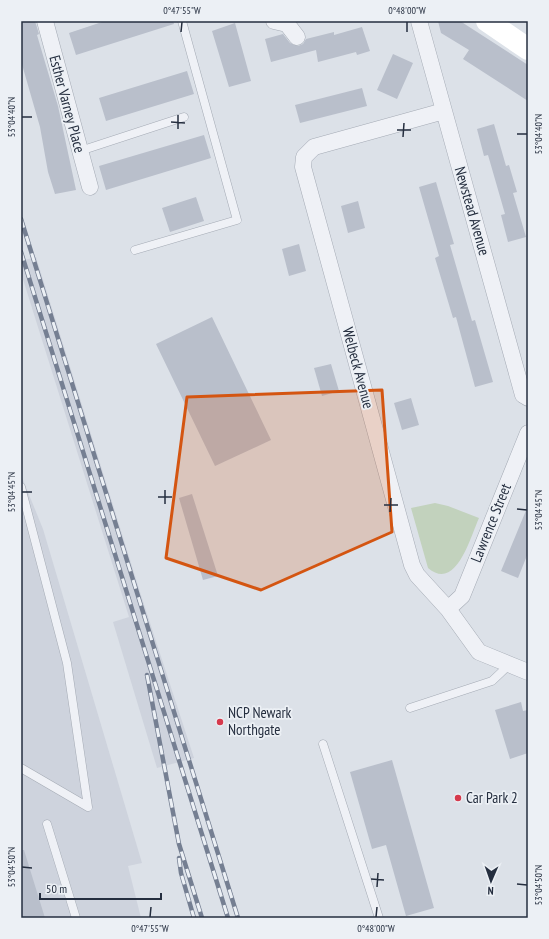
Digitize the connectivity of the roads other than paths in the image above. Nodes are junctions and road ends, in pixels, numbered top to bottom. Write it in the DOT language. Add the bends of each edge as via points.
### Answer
graph roads {
  1 [pos="45,21"];
  2 [pos="182,21"];
  3 [pos="274,21"];
  4 [pos="419,21"];
  5 [pos="487,21"];
  6 [pos="297,37"];
  7 [pos="528,49"];
  8 [pos="444,111"];
  9 [pos="184,117"];
  10 [pos="80,151"];
  11 [pos="90,187"];
  12 [pos="135,250"];
  13 [pos="528,398"];
  14 [pos="528,433"];
  15 [pos="21,487"];
  16 [pos="448,609"];
  17 [pos="509,665"];
  18 [pos="528,672"];
  19 [pos="410,708"];
  20 [pos="323,744"];
  21 [pos="21,768"];
  22 [pos="47,824"];
  23 [pos="76,918"];
  24 [pos="379,918"];
  1 -- 10 [label="street, Esther Varney Place"];
  2 -- 12 [label="lane" via="237,220"];
  3 -- 6 [label="street" via="287,24"];
  4 -- 8 [label="street, Newstead Avenue"];
  5 -- 7 [label="street"];
  8 -- 13 [label="street, Newstead Avenue" via="523,395"];
  8 -- 16 [label="street, Welbeck Avenue" via="314,147 304,157 303,168 412,565 417,575"];
  9 -- 10 [label="lane"];
  10 -- 11 [label="street, Esther Varney Place"];
  14 -- 16 [label="street, Lawrence Street" via="462,596"];
  15 -- 21 [label="lane" via="67,663 88,807"];
  16 -- 17 [label="street, Welbeck Avenue" via="479,652"];
  17 -- 18 [label="street, Welbeck Avenue"];
  17 -- 19 [label="lane" via="492,681"];
  20 -- 24 [label="lane"];
  22 -- 23 [label="lane"];
}
